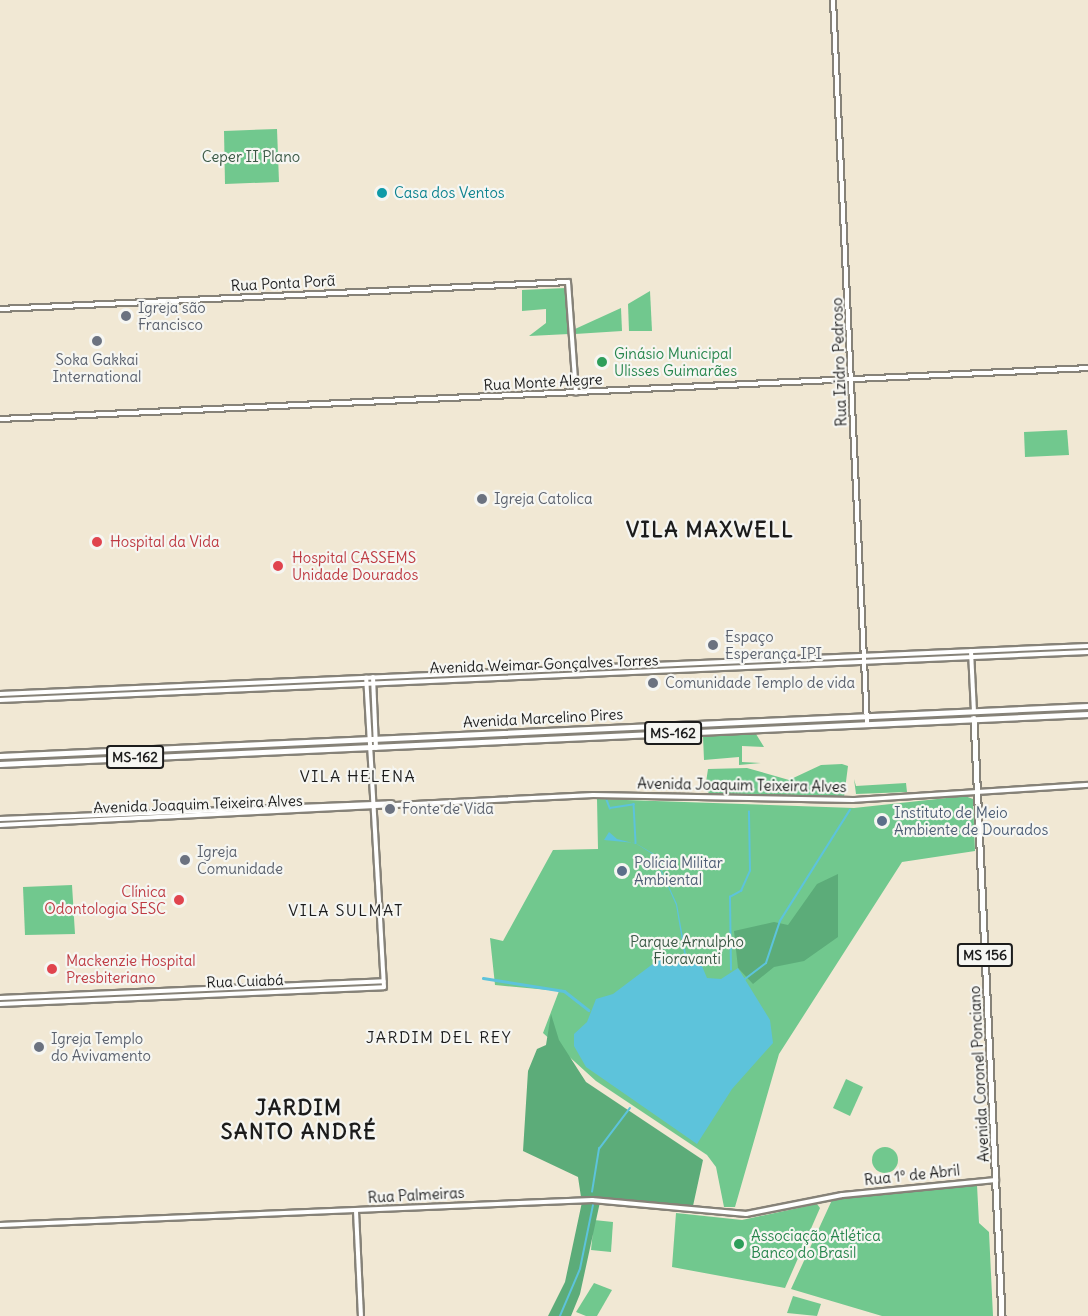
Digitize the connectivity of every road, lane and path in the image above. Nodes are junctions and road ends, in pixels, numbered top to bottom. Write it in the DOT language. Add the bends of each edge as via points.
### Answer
graph roads {
  1 [pos="833,0"];
  2 [pos="0,309"];
  3 [pos="1088,368"];
  4 [pos="851,381"];
  5 [pos="576,393"];
  6 [pos="0,419"];
  7 [pos="1088,646"];
  8 [pos="971,651"];
  9 [pos="1088,652"];
  10 [pos="864,656"];
  11 [pos="971,658"];
  12 [pos="864,662"];
  13 [pos="373,677"];
  14 [pos="366,678"];
  15 [pos="366,683"];
  16 [pos="373,683"];
  17 [pos="0,694"];
  18 [pos="0,700"];
  19 [pos="1088,706"];
  20 [pos="368,711"];
  21 [pos="375,711"];
  22 [pos="974,712"];
  23 [pos="1088,714"];
  24 [pos="866,716"];
  25 [pos="974,719"];
  26 [pos="755,722"];
  27 [pos="867,724"];
  28 [pos="755,729"];
  29 [pos="537,732"];
  30 [pos="485,734"];
  31 [pos="376,738"];
  32 [pos="370,739"];
  33 [pos="538,739"];
  34 [pos="485,742"];
  35 [pos="374,747"];
  36 [pos="0,756"];
  37 [pos="0,764"];
  38 [pos="1088,785"];
  39 [pos="978,791"];
  40 [pos="374,801"];
  41 [pos="396,804"];
  42 [pos="375,807"];
  43 [pos="0,819"];
  44 [pos="0,825"];
  45 [pos="384,981"];
  46 [pos="1,998"];
  47 [pos="1,1004"];
  48 [pos="996,1180"];
  49 [pos="831,1196"];
  50 [pos="356,1210"];
  51 [pos="0,1225"];
  52 [pos="361,1316"];
  53 [pos="1002,1316"];
  1 -- 4 [label="street, Rua Izidro Pedroso"];
  2 -- 5 [label="street, Rua Ponta Porã" via="568,282"];
  3 -- 4 [label="street, Rua Monte Alegre"];
  4 -- 5 [label="street, Rua Monte Alegre"];
  4 -- 10 [label="street, Rua Izidro Pedroso"];
  5 -- 6 [label="street, Rua Monte Alegre"];
  7 -- 8 [label="street, Avenida Weimar Gonçalves Torres"];
  8 -- 10 [label="street, Avenida Weimar Gonçalves Torres"];
  8 -- 11 [label="street, Avenida Coronel Ponciano"];
  9 -- 11 [label="street, Avenida Weimar Gonçalves Torres"];
  10 -- 12 [label="street, Rua Izidro Pedroso"];
  10 -- 13 [label="street, Avenida Weimar Gonçalves Torres"];
  11 -- 12 [label="street, Avenida Weimar Gonçalves Torres"];
  11 -- 22 [label="street, Avenida Coronel Ponciano"];
  12 -- 16 [label="street, Avenida Weimar Gonçalves Torres"];
  12 -- 24 [label="street, Rua Izidro Pedroso"];
  13 -- 14 [label="street, Avenida Weimar Gonçalves Torres"];
  13 -- 16 [label="street"];
  14 -- 15 [label="street"];
  14 -- 17 [label="street, Avenida Weimar Gonçalves Torres"];
  15 -- 16 [label="street, Avenida Weimar Gonçalves Torres"];
  15 -- 18 [label="street, Avenida Weimar Gonçalves Torres"];
  15 -- 20 [label="street"];
  16 -- 21 [label="street"];
  19 -- 22 [label="main road, Avenida Marcelino Pires / MS-162"];
  20 -- 21 [label="street"];
  20 -- 32 [label="street"];
  21 -- 31 [label="street"];
  22 -- 24 [label="main road, Avenida Marcelino Pires / MS-162"];
  22 -- 25 [label="main road, Avenida Coronel Ponciano / MS 156"];
  23 -- 25 [label="main road, Avenida Marcelino Pires / MS-162"];
  24 -- 26 [label="main road, Avenida Marcelino Pires / MS-162"];
  24 -- 27 [label="street, Rua Izidro Pedroso"];
  25 -- 27 [label="main road, Avenida Marcelino Pires / MS-162"];
  25 -- 39 [label="main road, Avenida Coronel Ponciano / MS 156"];
  26 -- 28 [label="main road"];
  26 -- 29 [label="main road, Avenida Marcelino Pires / MS-162"];
  27 -- 28 [label="main road, Avenida Marcelino Pires / MS-162"];
  28 -- 33 [label="main road, Avenida Marcelino Pires / MS-162"];
  29 -- 30 [label="main road, Avenida Marcelino Pires / MS-162"];
  29 -- 33 [label="main road"];
  30 -- 31 [label="main road, Avenida Marcelino Pires / MS-162"];
  30 -- 34 [label="main road"];
  31 -- 32 [label="main road, Avenida Marcelino Pires / MS-162"];
  31 -- 35 [label="street"];
  32 -- 35 [label="street"];
  32 -- 36 [label="main road, Avenida Marcelino Pires / MS-162"];
  33 -- 34 [label="main road, Avenida Marcelino Pires / MS-162"];
  34 -- 35 [label="main road, Avenida Marcelino Pires / MS-162"];
  35 -- 37 [label="main road, Avenida Marcelino Pires / MS-162"];
  35 -- 40 [label="street"];
  38 -- 39 [label="street, Avenida Joaquim Teixeira Alves"];
  39 -- 41 [label="street, Avenida Joaquim Teixeira Alves" via="853,800 610,794"];
  39 -- 48 [label="main road, Avenida Coronel Ponciano / MS 156"];
  40 -- 41 [label="street, Avenida Joaquim Teixeira Alves"];
  40 -- 42 [label="street"];
  40 -- 43 [label="street, Avenida Joaquim Teixeira Alves"];
  41 -- 42 [label="street, Avenida Joaquim Teixeira Alves"];
  42 -- 44 [label="street, Avenida Joaquim Teixeira Alves"];
  42 -- 45 [label="street"];
  45 -- 46 [label="street, Rua Cuiabá"];
  45 -- 47 [label="street, Rua Cuiabá" via="384,987"];
  46 -- 47 [label="street"];
  48 -- 49 [label="street, Rua 1º de Abril"];
  48 -- 53 [label="main road, Avenida Coronel Ponciano / MS 156"];
  49 -- 50 [label="street, Rua Palmeiras" via="746,1214 599,1200"];
  50 -- 51 [label="street, Rua Palmeiras"];
  50 -- 52 [label="street"];
}
